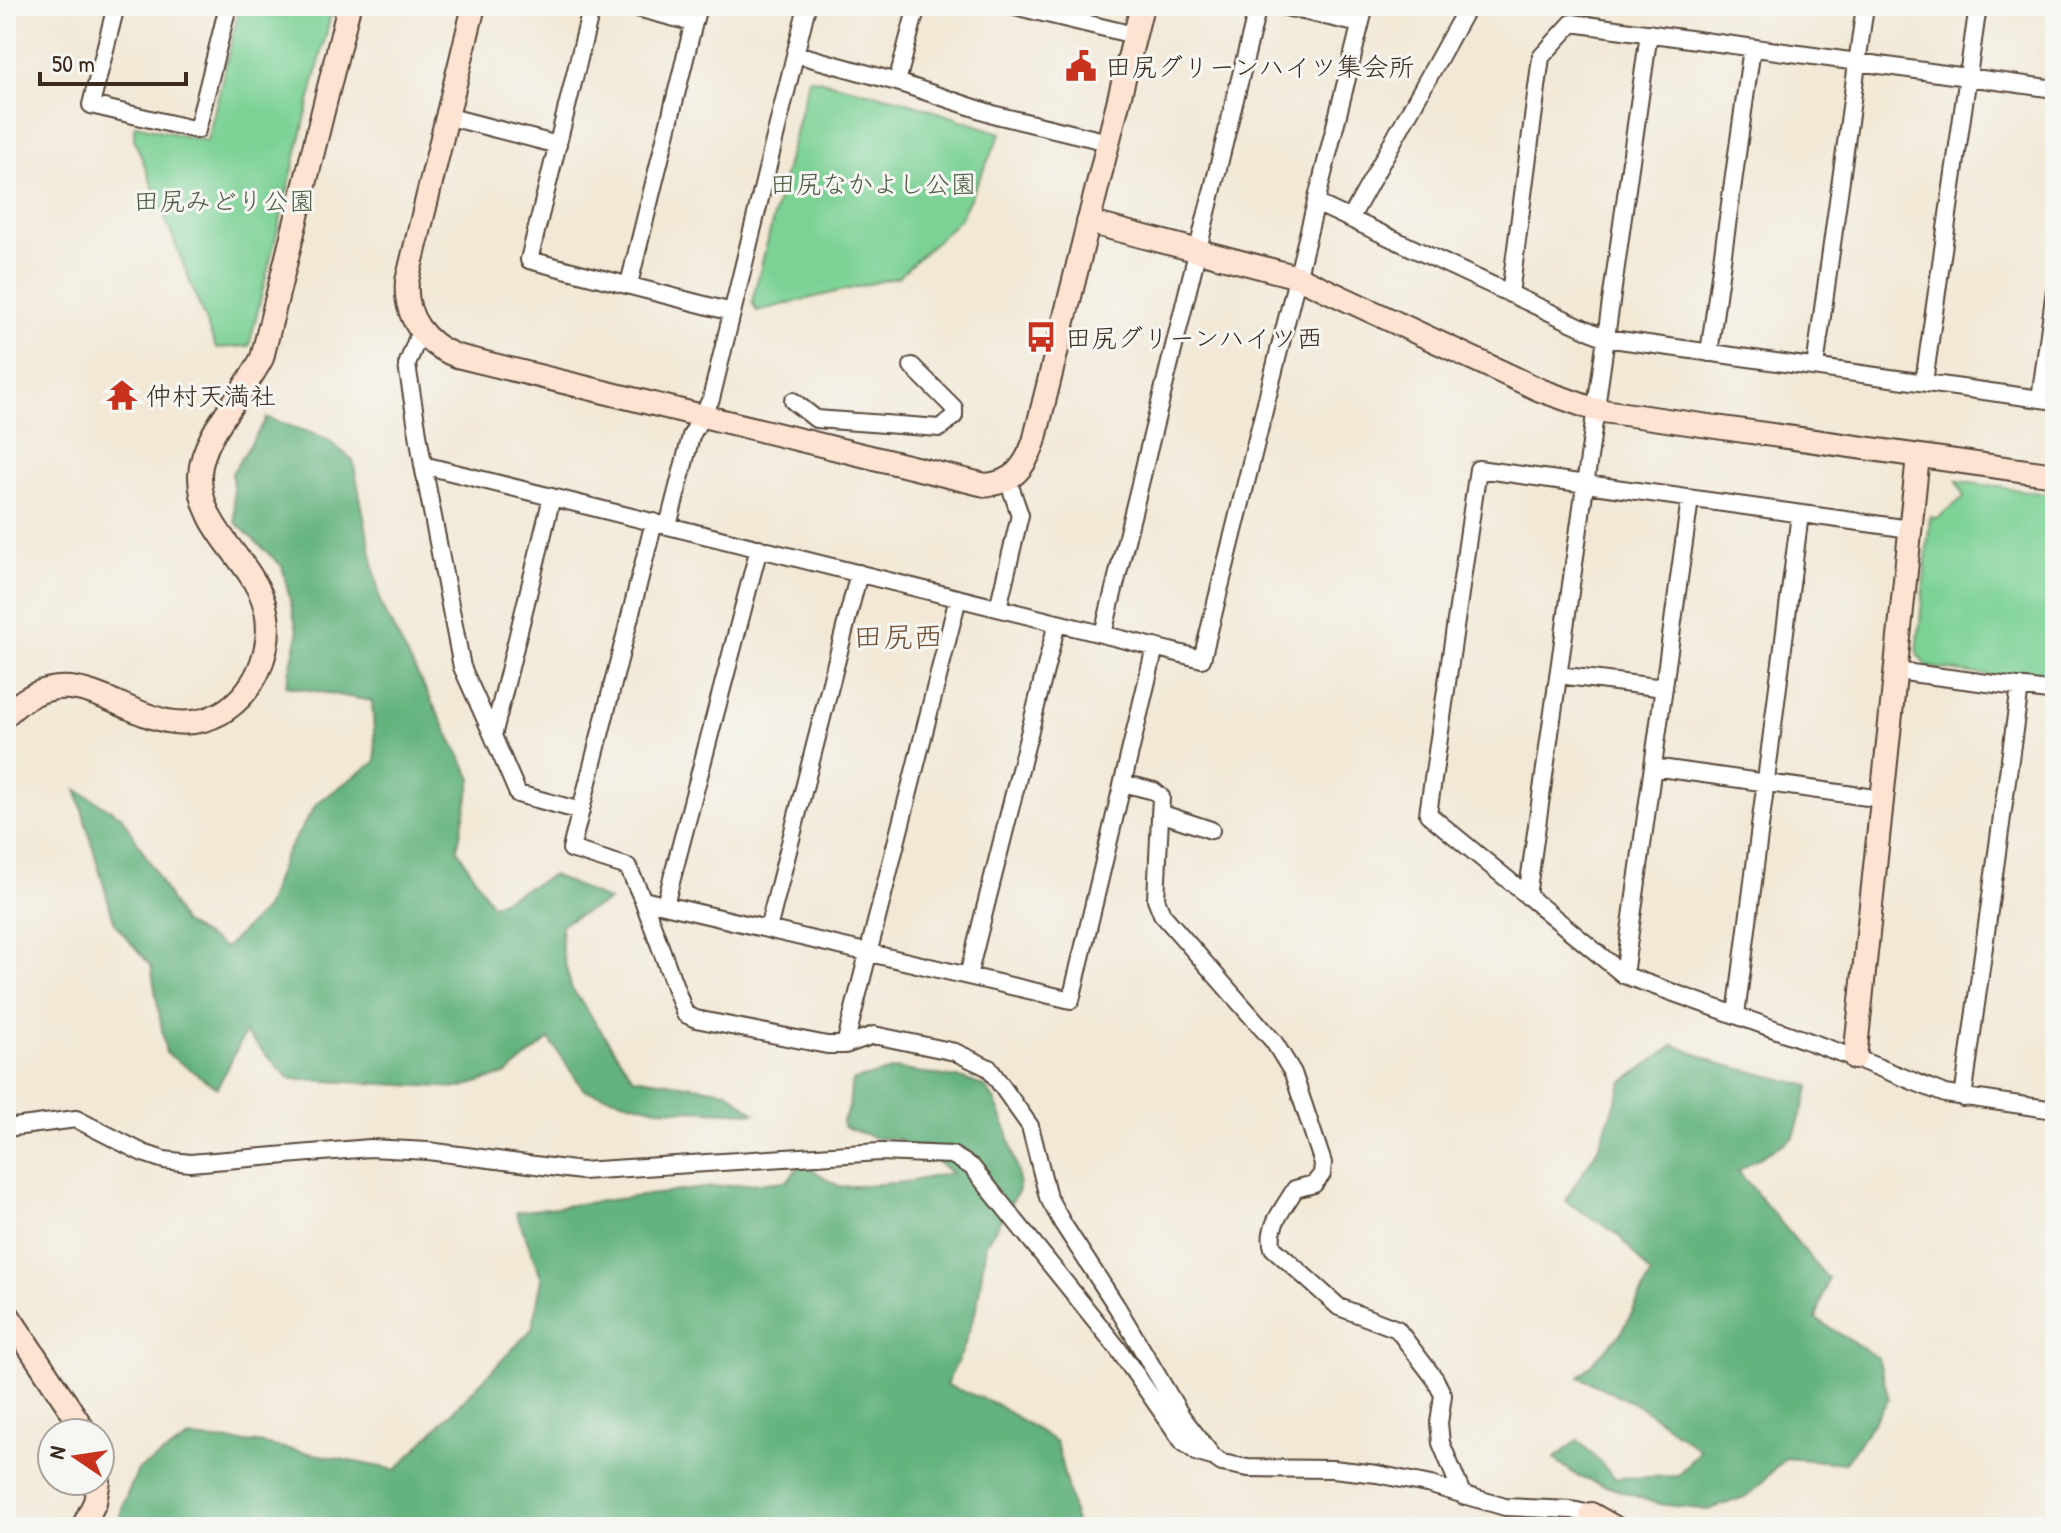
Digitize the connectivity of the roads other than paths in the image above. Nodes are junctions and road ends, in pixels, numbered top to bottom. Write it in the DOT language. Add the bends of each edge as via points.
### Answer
graph roads {
  1 [pos="116,6"];
  2 [pos="228,6"];
  3 [pos="349,6"];
  4 [pos="474,6"];
  5 [pos="592,6"];
  6 [pos="630,6"];
  7 [pos="698,6"];
  8 [pos="807,6"];
  9 [pos="917,6"];
  10 [pos="1142,6"];
  11 [pos="1258,6"];
  12 [pos="1281,6"];
  13 [pos="1365,6"];
  14 [pos="1468,6"];
  15 [pos="1865,6"];
  16 [pos="1978,6"];
  17 [pos="1022,7"];
  18 [pos="694,23"];
  19 [pos="1360,24"];
  20 [pos="1649,33"];
  21 [pos="1134,35"];
  22 [pos="1752,48"];
  23 [pos="796,54"];
  24 [pos="1857,62"];
  25 [pos="1968,77"];
  26 [pos="897,82"];
  27 [pos="2055,89"];
  28 [pos="446,116"];
  29 [pos="1108,142"];
  30 [pos="558,145"];
  31 [pos="1316,203"];
  32 [pos="1350,219"];
  33 [pos="1088,222"];
  34 [pos="1198,250"];
  35 [pos="1298,277"];
  36 [pos="629,284"];
  37 [pos="2055,290"];
  38 [pos="1510,294"];
  39 [pos="732,312"];
  40 [pos="420,331"];
  41 [pos="1605,338"];
  42 [pos="1709,353"];
  43 [pos="912,366"];
  44 [pos="1815,367"];
  45 [pos="1924,382"];
  46 [pos="2047,400"];
  47 [pos="793,401"];
  48 [pos="1596,410"];
  49 [pos="702,416"];
  50 [pos="1918,456"];
  51 [pos="423,465"];
  52 [pos="2055,475"];
  53 [pos="1008,480"];
  54 [pos="1585,484"];
  55 [pos="552,497"];
  56 [pos="1690,499"];
  57 [pos="1800,514"];
  58 [pos="661,524"];
  59 [pos="1910,529"];
  60 [pos="759,548"];
  61 [pos="859,573"];
  62 [pos="958,598"];
  63 [pos="998,608"];
  64 [pos="1057,623"];
  65 [pos="1103,634"];
  66 [pos="1155,647"];
  67 [pos="1896,671"];
  68 [pos="1558,675"];
  69 [pos="2020,687"];
  70 [pos="1664,688"];
  71 [pos="2055,692"];
  72 [pos="6,715"];
  73 [pos="493,736"];
  74 [pos="1653,767"];
  75 [pos="1123,783"];
  76 [pos="1766,783"];
  77 [pos="1882,799"];
  78 [pos="581,811"];
  79 [pos="1160,813"];
  80 [pos="1211,830"];
  81 [pos="1527,896"];
  82 [pos="643,900"];
  83 [pos="665,905"];
  84 [pos="768,929"];
  85 [pos="868,953"];
  86 [pos="1624,975"];
  87 [pos="968,976"];
  88 [pos="1736,1015"];
  89 [pos="845,1045"];
  90 [pos="1855,1058"];
  91 [pos="1963,1098"];
  92 [pos="2055,1110"];
  93 [pos="6,1128"];
  94 [pos="6,1312"];
  95 [pos="75,1417"];
  96 [pos="1213,1457"];
  97 [pos="1463,1496"];
  98 [pos="96,1497"];
  99 [pos="1591,1514"];
  100 [pos="83,1527"];
  101 [pos="1614,1527"];
  1 -- 2 [label="street" via="91,105 197,130"];
  3 -- 72 [label="street" via="262,358 211,436 201,465 207,515 263,597 267,642 255,679 237,702 197,722 155,719 92,692 62,687 31,696"];
  4 -- 28 [label="street"];
  5 -- 30 [label="street"];
  6 -- 18 [label="street"];
  7 -- 18 [label="street"];
  8 -- 23 [label="street"];
  9 -- 26 [label="street"];
  10 -- 21 [label="street"];
  11 -- 34 [label="street"];
  12 -- 19 [label="street"];
  13 -- 19 [label="street"];
  14 -- 32 [label="street"];
  15 -- 24 [label="street"];
  16 -- 25 [label="street"];
  17 -- 21 [label="street"];
  18 -- 36 [label="street"];
  19 -- 31 [label="street"];
  20 -- 22 [label="street"];
  20 -- 38 [label="street" via="1572,23 1541,57"];
  20 -- 41 [label="street"];
  21 -- 29 [label="street"];
  22 -- 24 [label="street"];
  22 -- 42 [label="street"];
  23 -- 26 [label="street"];
  23 -- 39 [label="street"];
  24 -- 25 [label="street"];
  24 -- 44 [label="street"];
  25 -- 27 [label="street"];
  25 -- 45 [label="street"];
  26 -- 29 [label="street" via="996,115"];
  28 -- 30 [label="street"];
  28 -- 40 [label="street" via="407,281 407,302"];
  29 -- 33 [label="street"];
  30 -- 36 [label="street" via="529,260"];
  31 -- 32 [label="street"];
  31 -- 35 [label="street"];
  32 -- 38 [label="street"];
  33 -- 34 [label="street"];
  33 -- 53 [label="street" via="1034,442 1024,465"];
  34 -- 35 [label="street"];
  34 -- 65 [label="street"];
  35 -- 48 [label="street" via="1540,390"];
  35 -- 66 [label="street" via="1202,659"];
  36 -- 39 [label="street"];
  37 -- 46 [label="street"];
  38 -- 41 [label="street"];
  39 -- 49 [label="street"];
  40 -- 49 [label="street" via="457,356"];
  40 -- 51 [label="street" via="407,365"];
  41 -- 42 [label="street"];
  41 -- 48 [label="street"];
  42 -- 44 [label="street"];
  43 -- 47 [label="street" via="954,408 954,416 940,428 814,423"];
  44 -- 45 [label="street"];
  45 -- 46 [label="street"];
  48 -- 50 [label="street"];
  48 -- 54 [label="street"];
  49 -- 53 [label="street" via="979,484"];
  49 -- 58 [label="street"];
  50 -- 52 [label="street"];
  50 -- 59 [label="street"];
  51 -- 55 [label="street"];
  51 -- 73 [label="street" via="462,667"];
  53 -- 63 [label="street" via="1020,515"];
  54 -- 56 [label="street"];
  54 -- 68 [label="street"];
  54 -- 81 [label="street" via="1478,469 1430,798 1428,814"];
  55 -- 58 [label="street"];
  55 -- 73 [label="street"];
  56 -- 57 [label="street"];
  56 -- 70 [label="street"];
  57 -- 59 [label="street"];
  57 -- 76 [label="street"];
  58 -- 60 [label="street"];
  58 -- 78 [label="street"];
  59 -- 67 [label="street"];
  60 -- 61 [label="street"];
  60 -- 83 [label="street"];
  61 -- 62 [label="street"];
  61 -- 84 [label="street"];
  62 -- 63 [label="street"];
  62 -- 85 [label="street"];
  63 -- 64 [label="street"];
  64 -- 65 [label="street"];
  64 -- 87 [label="street"];
  65 -- 66 [label="street"];
  66 -- 75 [label="street"];
  67 -- 69 [label="street"];
  67 -- 77 [label="street"];
  68 -- 70 [label="street"];
  68 -- 81 [label="street"];
  69 -- 71 [label="street"];
  69 -- 91 [label="street"];
  70 -- 74 [label="street"];
  73 -- 78 [label="street" via="518,794"];
  74 -- 76 [label="street"];
  74 -- 86 [label="street"];
  75 -- 79 [label="street" via="1154,791 1161,797"];
  75 -- 87 [label="street" via="1071,1000"];
  76 -- 77 [label="street"];
  76 -- 88 [label="street"];
  77 -- 90 [label="street"];
  78 -- 82 [label="street" via="571,849 628,867"];
  79 -- 80 [label="street"];
  79 -- 97 [label="street" via="1156,899 1162,914 1274,1042 1293,1073 1323,1163 1314,1184 1295,1189 1271,1231 1273,1248 1339,1307 1397,1329 1443,1395 1441,1443"];
  81 -- 86 [label="street"];
  82 -- 83 [label="street"];
  82 -- 89 [label="street" via="685,1014"];
  83 -- 84 [label="street"];
  84 -- 85 [label="street"];
  85 -- 87 [label="street"];
  85 -- 89 [label="street"];
  86 -- 88 [label="street"];
  88 -- 90 [label="street"];
  89 -- 96 [label="street" via="874,1035 955,1052 989,1068 1030,1126 1048,1197 1063,1224 1162,1387"];
  90 -- 91 [label="street"];
  91 -- 92 [label="street"];
  93 -- 96 [label="street" via="76,1119 143,1153 190,1163 370,1148 581,1171 880,1152 952,1155 981,1178 1116,1346 1183,1442"];
  94 -- 95 [label="street"];
  96 -- 97 [label="street" via="1236,1467 1377,1474"];
  97 -- 99 [label="street" via="1505,1507"];
  98 -- 100 [label="street"];
  99 -- 101 [label="street"];
}
